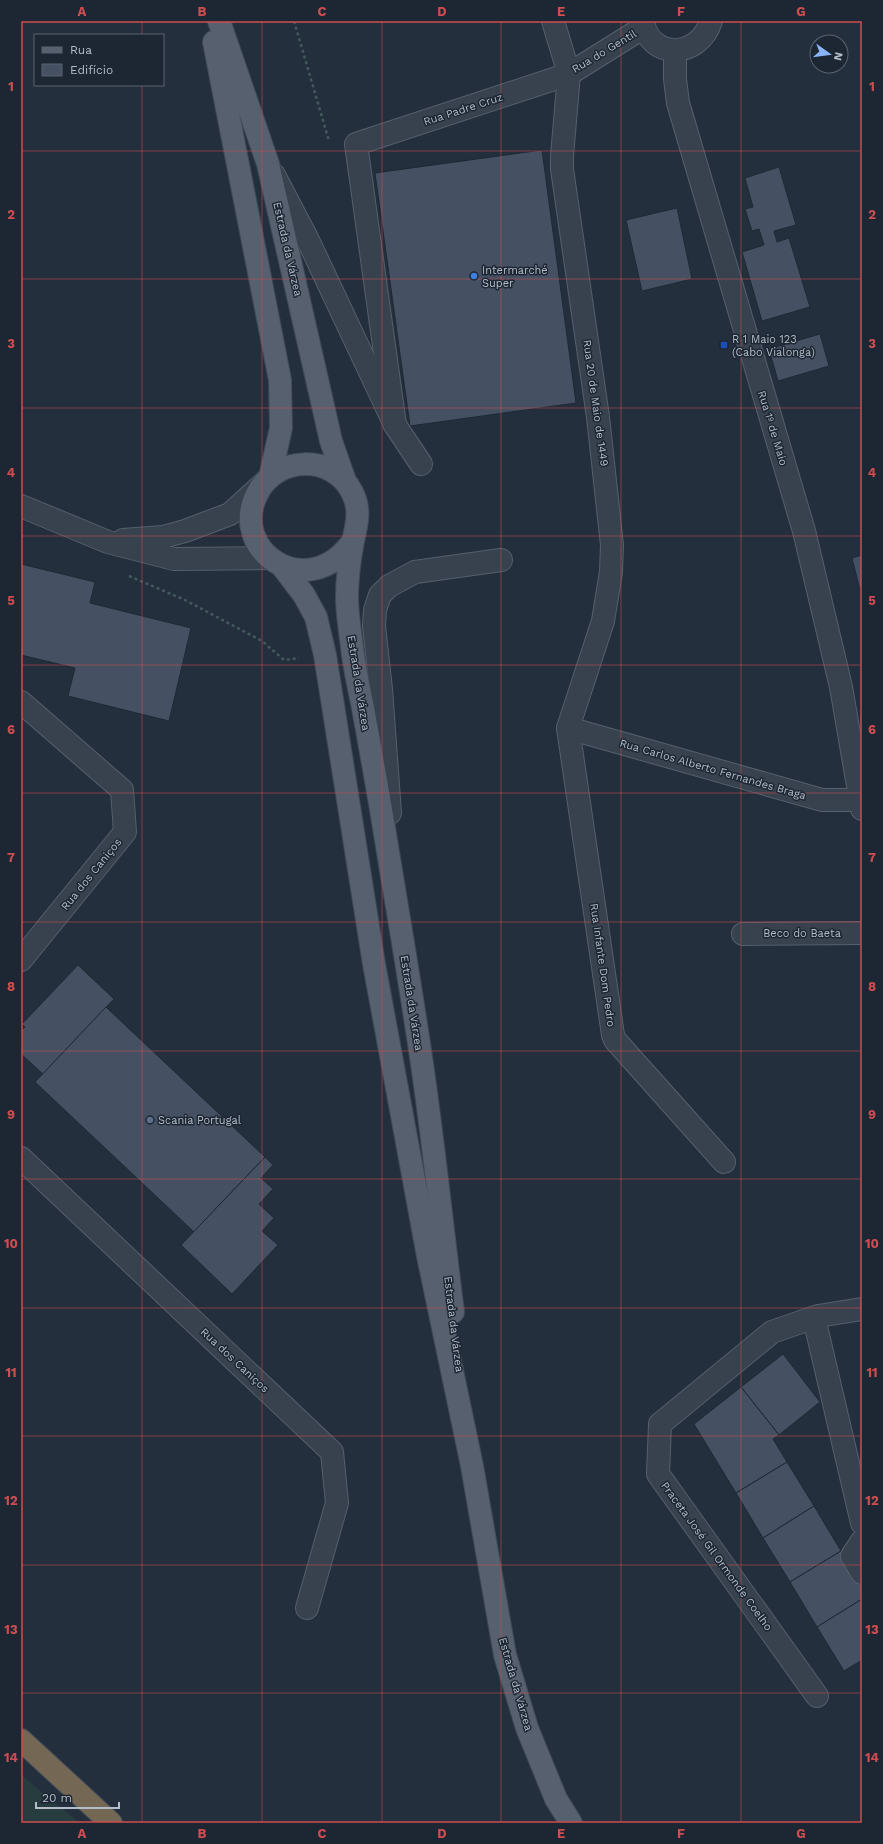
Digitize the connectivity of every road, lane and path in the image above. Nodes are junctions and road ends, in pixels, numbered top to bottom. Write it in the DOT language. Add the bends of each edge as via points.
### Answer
graph roads {
  1 [pos="210,21"];
  2 [pos="219,21"];
  3 [pos="294,21"];
  4 [pos="553,21"];
  5 [pos="710,21"];
  6 [pos="643,24"];
  7 [pos="675,50"];
  8 [pos="569,74"];
  9 [pos="356,144"];
  10 [pos="268,164"];
  11 [pos="396,425"];
  12 [pos="421,464"];
  13 [pos="266,481"];
  14 [pos="345,481"];
  15 [pos="21,506"];
  16 [pos="108,542"];
  17 [pos="353,542"];
  18 [pos="501,560"];
  19 [pos="276,562"];
  20 [pos="127,575"];
  21 [pos="300,658"];
  22 [pos="21,702"];
  23 [pos="854,715"];
  24 [pos="568,728"];
  25 [pos="861,805"];
  26 [pos="396,906"];
  27 [pos="862,933"];
  28 [pos="743,934"];
  29 [pos="21,960"];
  30 [pos="21,1158"];
  31 [pos="724,1162"];
  32 [pos="862,1309"];
  33 [pos="814,1318"];
  34 [pos="472,1466"];
  35 [pos="862,1523"];
  36 [pos="862,1541"];
  37 [pos="862,1572"];
  38 [pos="307,1608"];
  39 [pos="817,1696"];
  40 [pos="21,1740"];
  41 [pos="111,1823"];
  42 [pos="571,1823"];
  1 -- 13 [label="main road, Estrada da Várzea" via="280,380 281,428"];
  2 -- 10 [label="main road, Estrada da Várzea"];
  3 -- 9 [label="path" via="332,150"];
  4 -- 8 [label="street, Rua do Gentil"];
  5 -- 7 [label="street" via="708,30 702,38 685,49"];
  6 -- 7 [label="street" via="656,43"];
  6 -- 8 [label="street, Rua do Gentil"];
  7 -- 23 [label="street, Rua 1º de Maio" via="678,103 804,531 841,687"];
  8 -- 9 [label="street, Rua Padre Cruz"];
  8 -- 24 [label="street, Rua 20 de Maio de 1449" via="562,169 598,417 612,545 611,572 603,621"];
  9 -- 11 [label="street"];
  10 -- 11 [label="street" via="308,238"];
  10 -- 14 [label="main road, Estrada da Várzea" via="331,442"];
  11 -- 12 [label="street"];
  13 -- 14 [label="main road, Estrada da Várzea" via="279,470 312,464 324,467"];
  13 -- 16 [label="street" via="230,514 163,537"];
  13 -- 19 [label="main road, Estrada da Várzea" via="253,506 252,520 254,534 262,550"];
  14 -- 17 [label="main road, Estrada da Várzea" via="357,504 357,529"];
  15 -- 16 [label="street"];
  16 -- 19 [label="street" via="174,559"];
  17 -- 19 [label="main road, Estrada da Várzea" via="336,561 324,568 310,571 295,570"];
  17 -- 26 [label="main road, Estrada da Várzea" via="347,596 352,650"];
  18 -- 26 [label="street" via="415,572 389,586 380,595 375,610 374,626"];
  19 -- 34 [label="main road, Estrada da Várzea" via="304,595 316,617 325,655 374,964 428,1256"];
  20 -- 21 [label="path" via="185,600 262,641 284,660"];
  22 -- 29 [label="street, Rua dos Caniços" via="122,790 125,832"];
  23 -- 25 [label="street, Rua 1º de Maio"];
  24 -- 25 [label="street, Rua Carlos Alberto Fernandes Braga" via="822,800"];
  24 -- 31 [label="street, Rua Infante Dom Pedro" via="615,1040"];
  26 -- 34 [label="main road, Estrada da Várzea" via="424,1078"];
  27 -- 28 [label="street, Beco do Baeta"];
  30 -- 38 [label="street, Rua dos Caniços" via="332,1452 337,1503"];
  32 -- 33 [label="street, Praceta José Gil Ormonde Coelho"];
  33 -- 35 [label="street"];
  33 -- 39 [label="street, Praceta José Gil Ormonde Coelho" via="772,1332 660,1424 658,1474"];
  34 -- 42 [label="main road, Estrada da Várzea" via="505,1655 527,1728 556,1799"];
  36 -- 37 [label="street" via="852,1556"];
  40 -- 41 [label="highway"];
}
